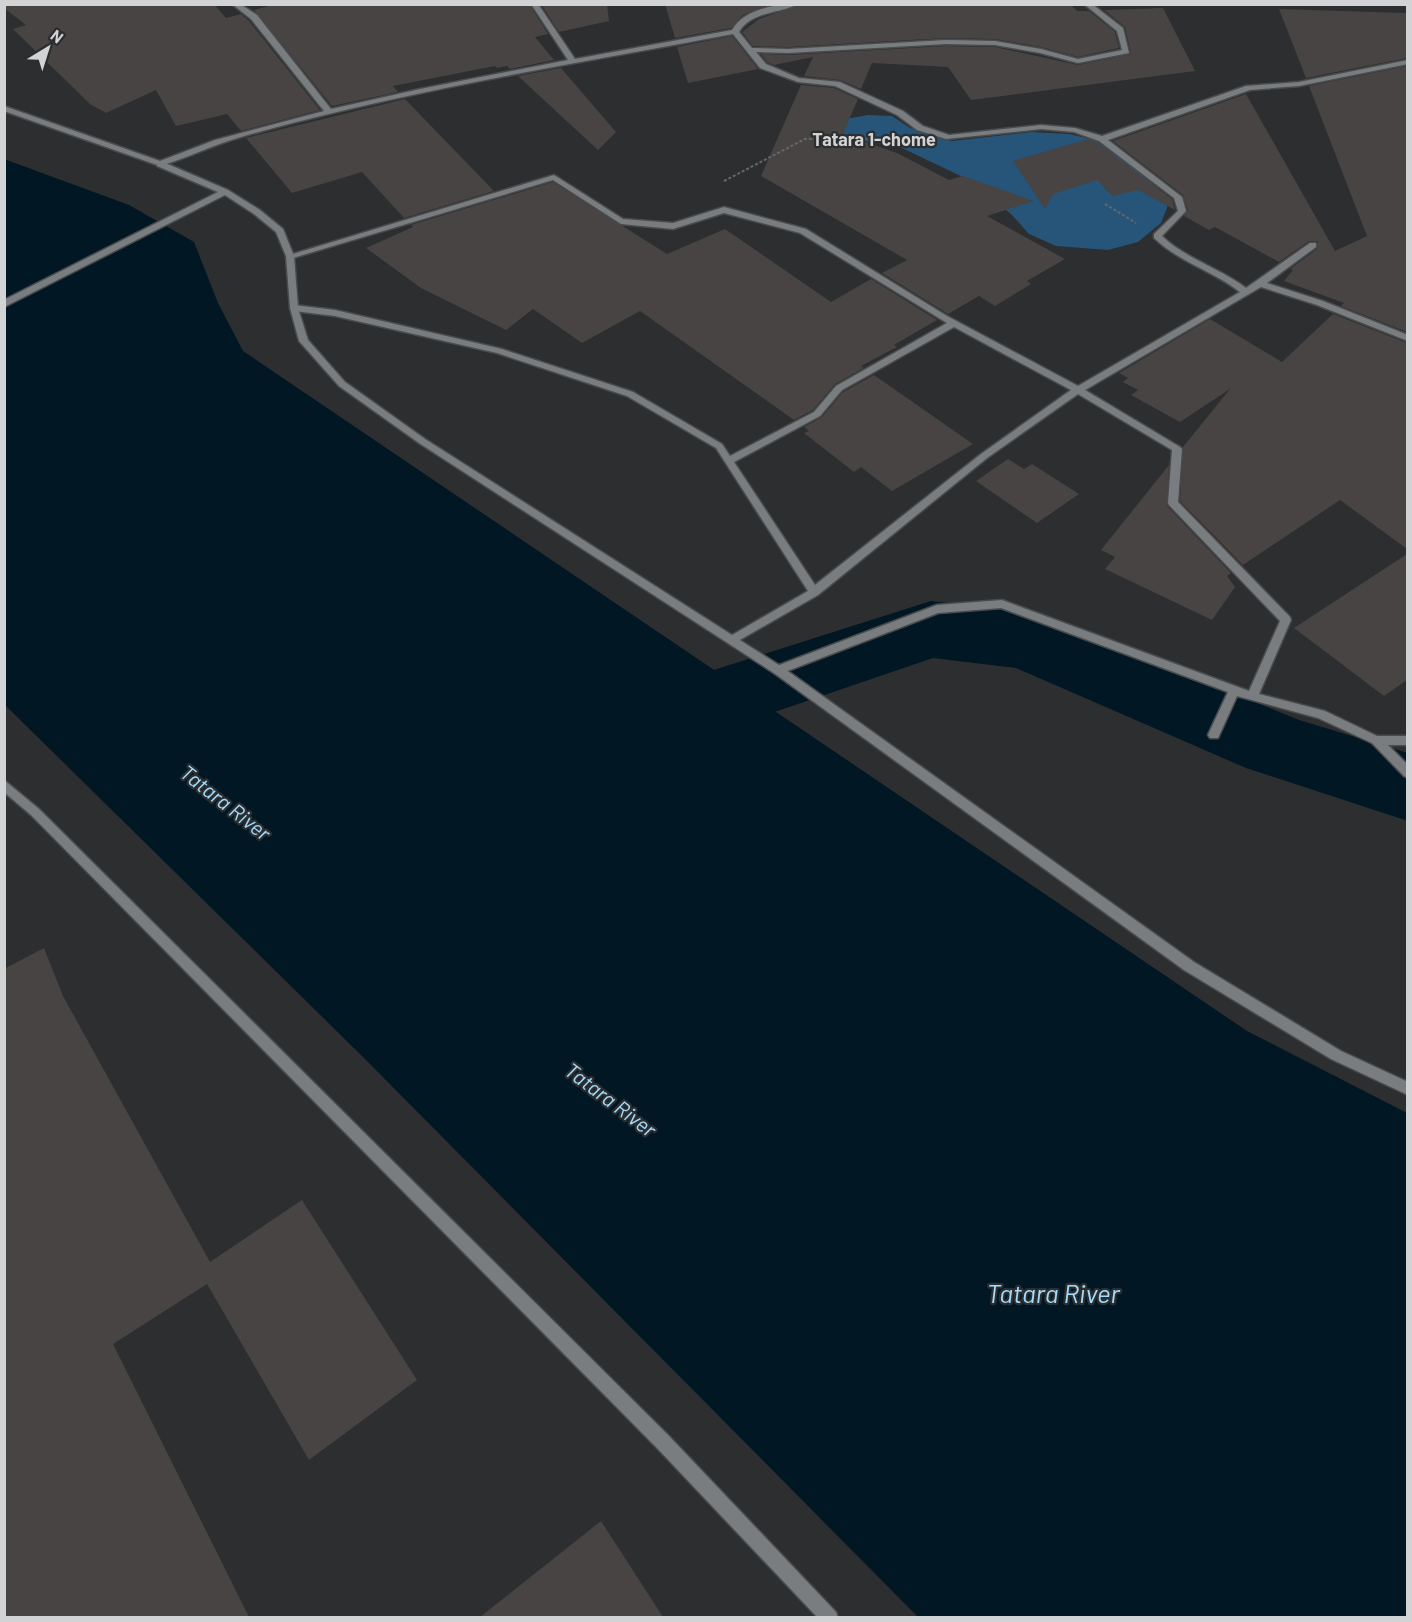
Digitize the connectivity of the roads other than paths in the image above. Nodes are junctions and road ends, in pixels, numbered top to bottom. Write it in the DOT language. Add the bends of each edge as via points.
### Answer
graph roads {
  1 [pos="236,4"];
  2 [pos="534,4"];
  3 [pos="795,4"];
  4 [pos="1087,4"];
  5 [pos="735,32"];
  6 [pos="750,50"];
  7 [pos="573,62"];
  8 [pos="1407,62"];
  9 [pos="4,108"];
  10 [pos="329,112"];
  11 [pos="1102,139"];
  12 [pos="160,164"];
  13 [pos="225,192"];
  14 [pos="1313,245"];
  15 [pos="290,256"];
  16 [pos="1260,284"];
  17 [pos="1245,292"];
  18 [pos="4,304"];
  19 [pos="294,308"];
  20 [pos="955,323"];
  21 [pos="1407,338"];
  22 [pos="1078,390"];
  23 [pos="729,461"];
  24 [pos="814,592"];
  25 [pos="731,641"];
  26 [pos="778,670"];
  27 [pos="1234,690"];
  28 [pos="1252,697"];
  29 [pos="1214,735"];
  30 [pos="1376,740"];
  31 [pos="1407,741"];
  32 [pos="1407,773"];
  33 [pos="4,785"];
  34 [pos="1407,1089"];
  35 [pos="830,1617"];
  1 -- 10 [label="street" via="254,17"];
  2 -- 7 [label="street"];
  3 -- 5 [label="street" via="747,18"];
  4 -- 6 [label="street" via="1120,30 1126,51 1078,61 995,43"];
  5 -- 6 [label="street"];
  5 -- 7 [label="street"];
  6 -- 11 [label="street" via="763,66 798,80 837,84 900,113 920,128 949,137 1041,126 1075,130"];
  7 -- 10 [label="street"];
  8 -- 11 [label="street" via="1299,84 1249,88"];
  9 -- 12 [label="street"];
  10 -- 12 [label="street" via="235,136"];
  11 -- 17 [label="street" via="1178,197 1182,211 1157,236 1165,245 1230,279"];
  12 -- 13 [label="street"];
  13 -- 15 [label="street" via="280,231"];
  13 -- 18 [label="street"];
  14 -- 16 [label="street"];
  15 -- 19 [label="street"];
  15 -- 20 [label="street" via="554,177 621,221 673,226 724,210 803,231"];
  16 -- 17 [label="street"];
  16 -- 21 [label="street"];
  17 -- 22 [label="street"];
  19 -- 23 [label="street" via="335,313 499,351 630,394 719,446"];
  19 -- 25 [label="street" via="304,341 342,384 422,441"];
  20 -- 22 [label="street"];
  20 -- 23 [label="street" via="840,388 817,414"];
  22 -- 24 [label="street" via="984,456"];
  22 -- 28 [label="street" via="1177,449 1173,503 1286,620"];
  23 -- 24 [label="street"];
  24 -- 25 [label="street"];
  25 -- 26 [label="street"];
  26 -- 27 [label="street" via="937,609 1002,604"];
  26 -- 34 [label="street" via="1189,966 1336,1055"];
  27 -- 28 [label="street"];
  27 -- 29 [label="street"];
  28 -- 30 [label="street" via="1321,714"];
  30 -- 31 [label="street"];
  30 -- 32 [label="street"];
  33 -- 35 [label="street" via="663,1442"];
}
